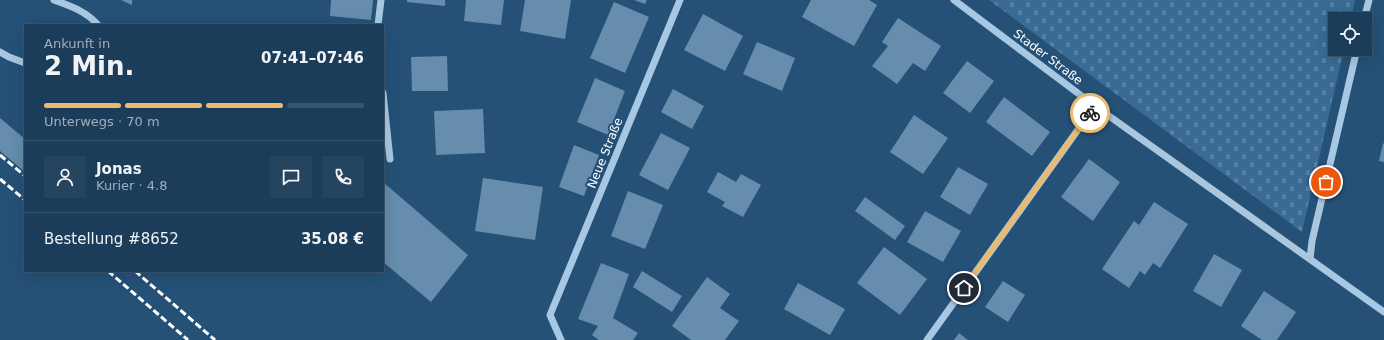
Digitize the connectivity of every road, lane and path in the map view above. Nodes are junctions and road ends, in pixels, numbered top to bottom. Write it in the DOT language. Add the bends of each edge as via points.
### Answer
graph roads {
  1 [pos="54,0"];
  2 [pos="381,0"];
  3 [pos="680,0"];
  4 [pos="954,0"];
  5 [pos="1369,0"];
  6 [pos="1366,12"];
  7 [pos="97,24"];
  8 [pos="378,24"];
  9 [pos="0,52"];
  10 [pos="1355,56"];
  11 [pos="24,63"];
  12 [pos="384,102"];
  13 [pos="1095,106"];
  14 [pos="390,159"];
  15 [pos="1310,259"];
  16 [pos="1384,312"];
  17 [pos="561,340"];
  18 [pos="927,340"];
  1 -- 7 [label="street" via="76,8"];
  2 -- 8 [label="street"];
  3 -- 17 [label="street, Neue Straße" via="550,315"];
  4 -- 13 [label="street, Stader Straße"];
  5 -- 6 [label="street"];
  9 -- 11 [label="street"];
  10 -- 15 [label="street"];
  12 -- 14 [label="street"];
  13 -- 15 [label="street, Stader Straße"];
  13 -- 18 [label="street"];
  15 -- 16 [label="street, Stader Straße"];
}
